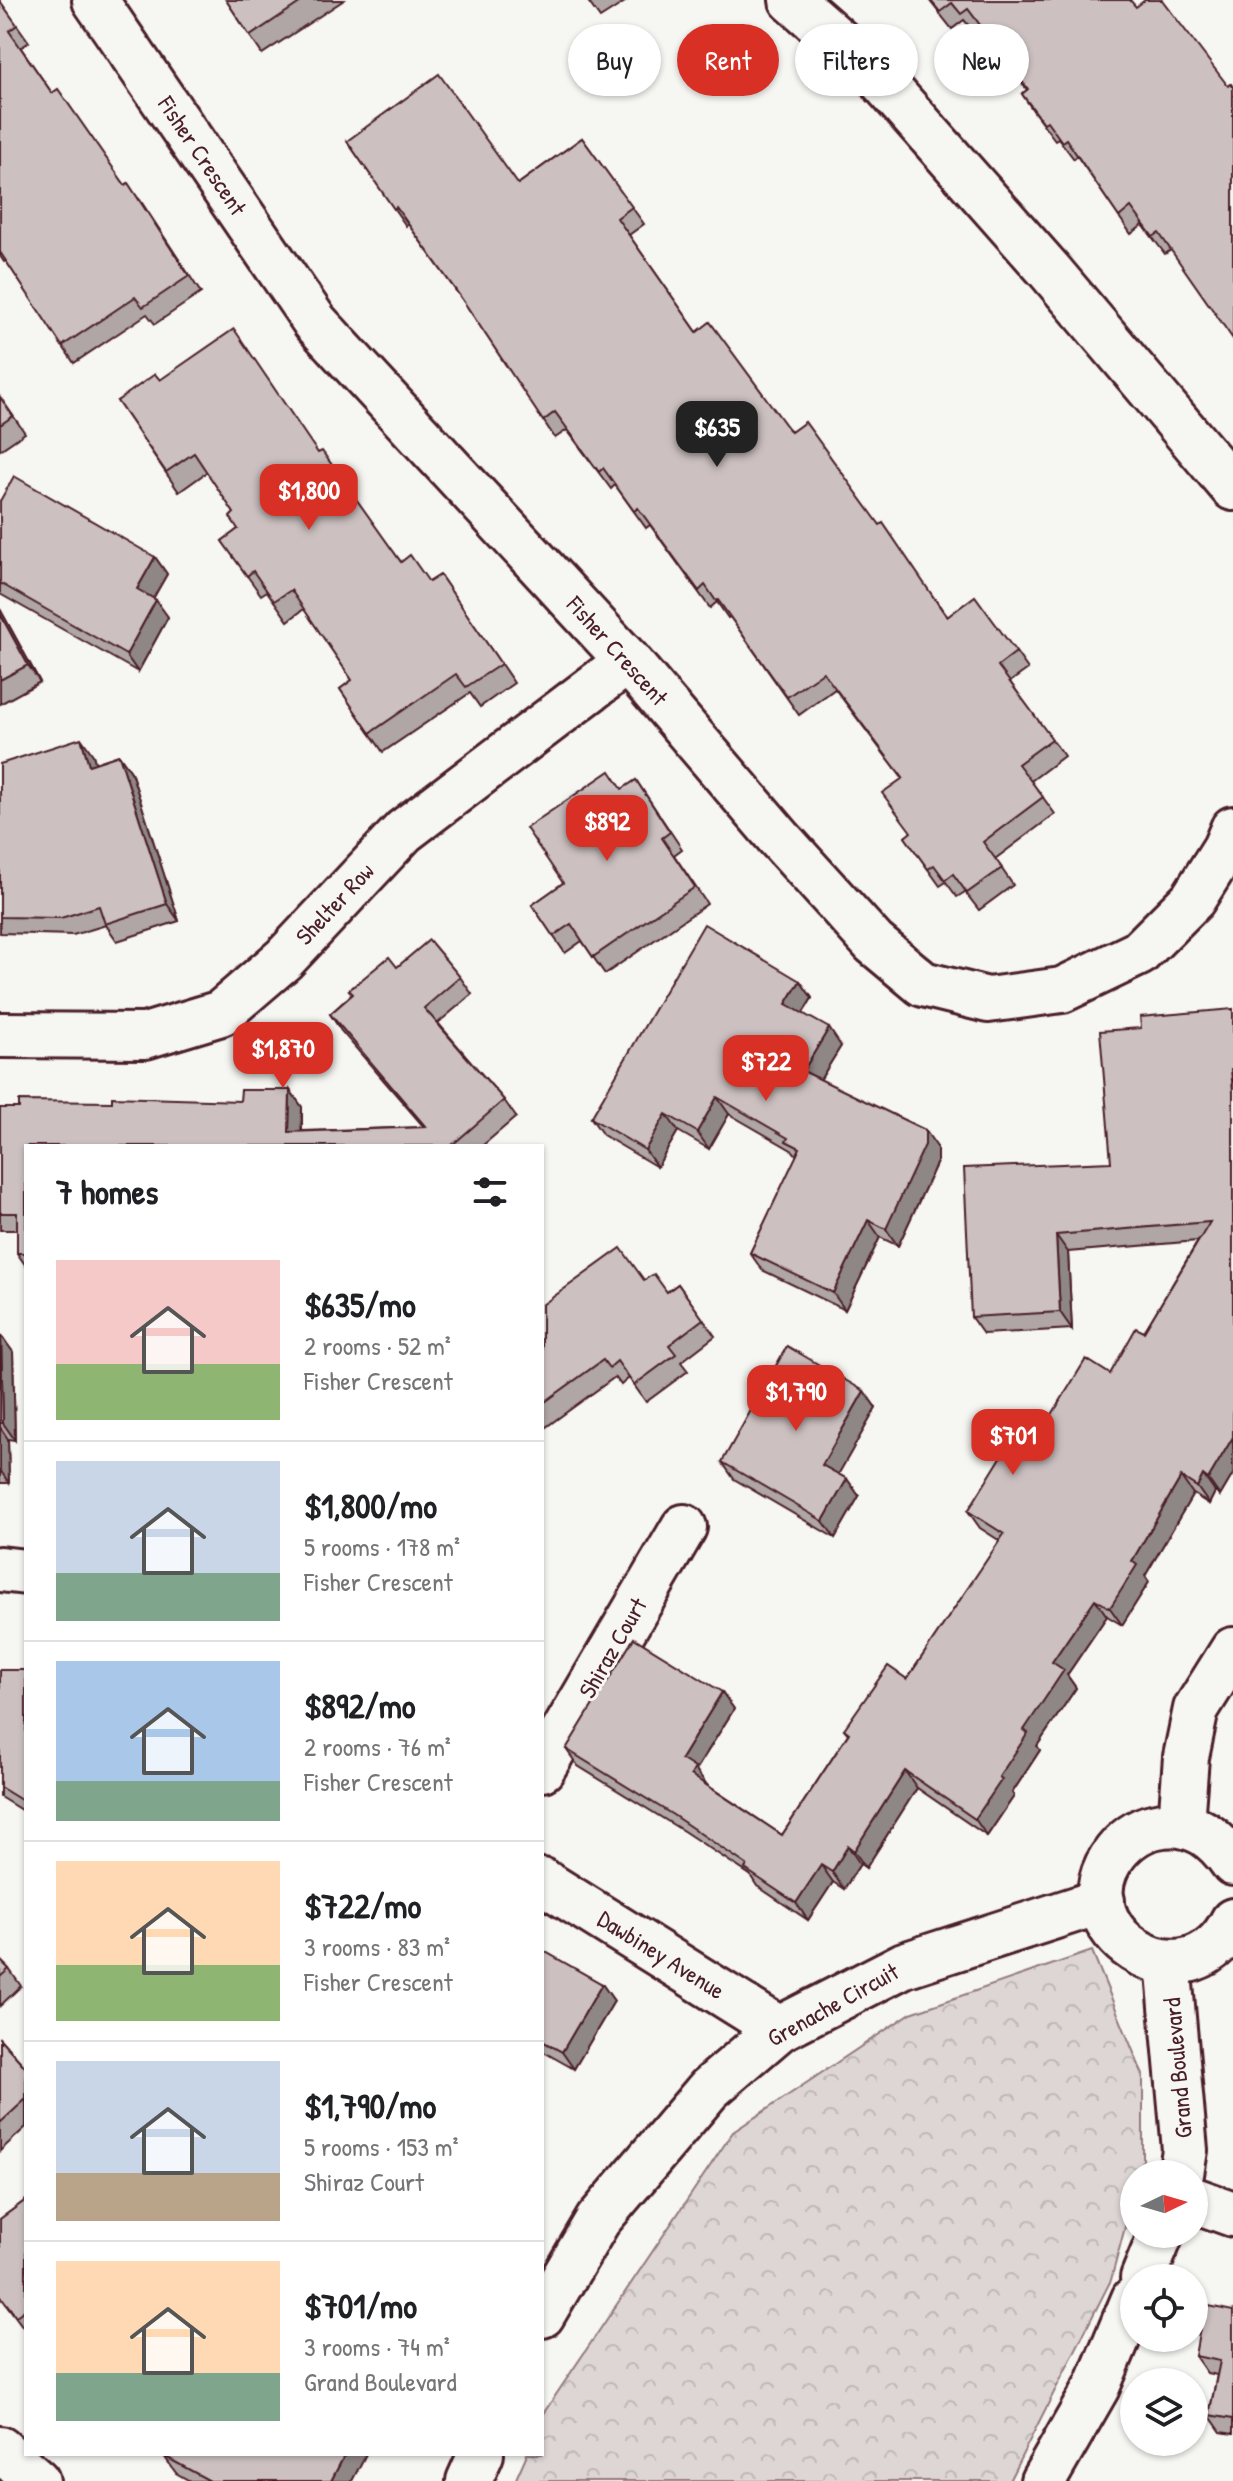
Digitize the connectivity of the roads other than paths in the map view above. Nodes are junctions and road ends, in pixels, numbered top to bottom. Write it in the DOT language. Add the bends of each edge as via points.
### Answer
graph roads {
  1 [pos="95,0"];
  2 [pos="792,0"];
  3 [pos="1233,488"];
  4 [pos="628,661"];
  5 [pos="1233,829"];
  6 [pos="0,1035"];
  7 [pos="684,1527"];
  8 [pos="0,1569"];
  9 [pos="24,1572"];
  10 [pos="1233,1650"];
  11 [pos="544,1766"];
  12 [pos="1181,1824"];
  13 [pos="1233,1863"];
  14 [pos="544,1882"];
  15 [pos="1102,1901"];
  16 [pos="1233,1921"];
  17 [pos="1168,1962"];
  18 [pos="779,2029"];
  19 [pos="1183,2160"];
  20 [pos="1208,2205"];
  21 [pos="1233,2214"];
  22 [pos="544,2312"];
  23 [pos="1120,2332"];
  24 [pos="0,2449"];
  25 [pos="480,2456"];
  26 [pos="37,2481"];
  27 [pos="469,2481"];
  28 [pos="1043,2481"];
  1 -- 4 [label="street, Fisher Crescent" via="315,322"];
  2 -- 3 [label="street" via="873,71"];
  4 -- 5 [label="street, Fisher Crescent" via="874,943 923,984 988,1000 1062,990 1139,953 1193,899"];
  4 -- 6 [label="street, Shelter Row" via="404,831 284,959 221,1013 145,1036"];
  7 -- 11 [label="street, Shiraz Court"];
  8 -- 9 [label="street"];
  10 -- 12 [label="street" via="1196,1709"];
  12 -- 13 [label="street" via="1203,1831"];
  12 -- 15 [label="street" via="1141,1831 1123,1843 1110,1859"];
  14 -- 18 [label="street, Dawbiney Avenue"];
  15 -- 17 [label="street" via="1117,1936 1132,1950"];
  15 -- 18 [label="street, Grenache Circuit" via="904,1965"];
  16 -- 17 [label="street" via="1212,1949 1191,1960"];
  17 -- 19 [label="street, Grand Boulevard"];
  18 -- 22 [label="street, Grenache Circuit" via="709,2089 598,2220"];
  20 -- 21 [label="street"];
  23 -- 28 [label="street" via="1097,2387"];
  24 -- 26 [label="street"];
  25 -- 27 [label="street"];
}
